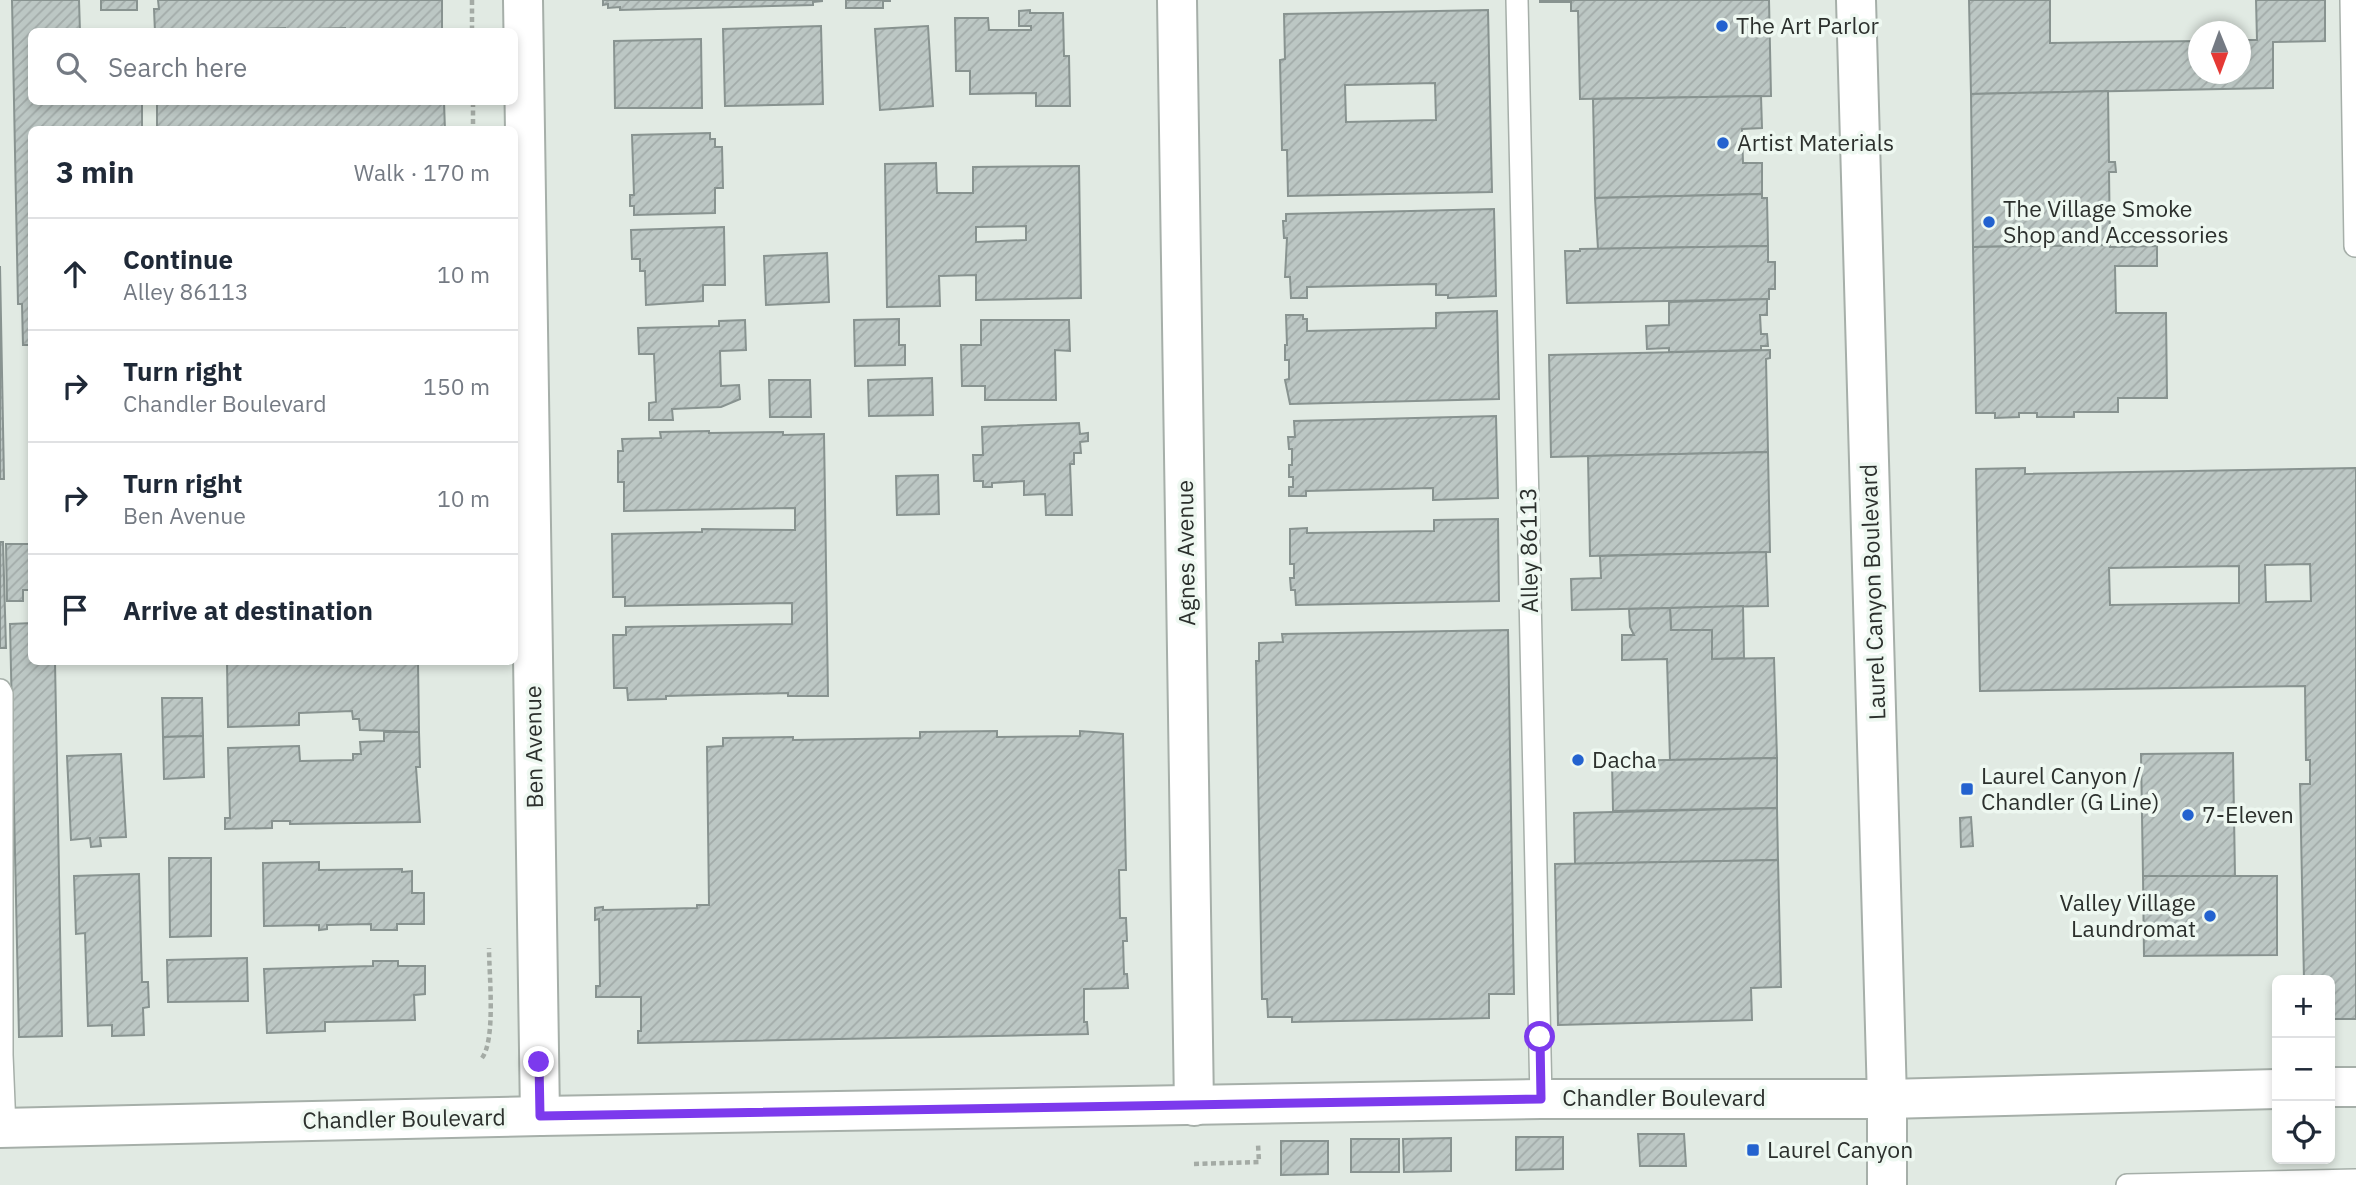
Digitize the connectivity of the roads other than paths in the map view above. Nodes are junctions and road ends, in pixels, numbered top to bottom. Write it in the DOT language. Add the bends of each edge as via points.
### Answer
graph roads {
  1 [pos="523,0"];
  2 [pos="1177,0"];
  3 [pos="1517,0"];
  4 [pos="1856,0"];
  5 [pos="2351,0"];
  6 [pos="520,203"];
  7 [pos="2355,246"];
  8 [pos="0,690"];
  9 [pos="2335,1087"];
  10 [pos="2356,1087"];
  11 [pos="2272,1089"];
  12 [pos="1541,1099"];
  13 [pos="1887,1099"];
  14 [pos="1194,1106"];
  15 [pos="540,1116"];
  16 [pos="2,1128"];
  17 [pos="2356,1180"];
  18 [pos="1887,1185"];
  19 [pos="2127,1185"];
  1 -- 6 [label="street, Ben Avenue"];
  2 -- 14 [label="street, Agnes Avenue"];
  3 -- 12 [label="lane, Alley 86113"];
  4 -- 13 [label="street, Laurel Canyon Boulevard"];
  5 -- 7 [label="lane"];
  6 -- 15 [label="street, Ben Avenue"];
  8 -- 16 [label="lane"];
  9 -- 10 [label="street"];
  11 -- 13 [label="street, Chandler Boulevard"];
  12 -- 13 [label="street, Chandler Boulevard"];
  12 -- 14 [label="street, Chandler Boulevard"];
  13 -- 18 [label="street, Laurel Canyon Boulevard"];
  14 -- 15 [label="street, Chandler Boulevard"];
  15 -- 16 [label="street, Chandler Boulevard"];
  17 -- 19 [label="lane"];
}
